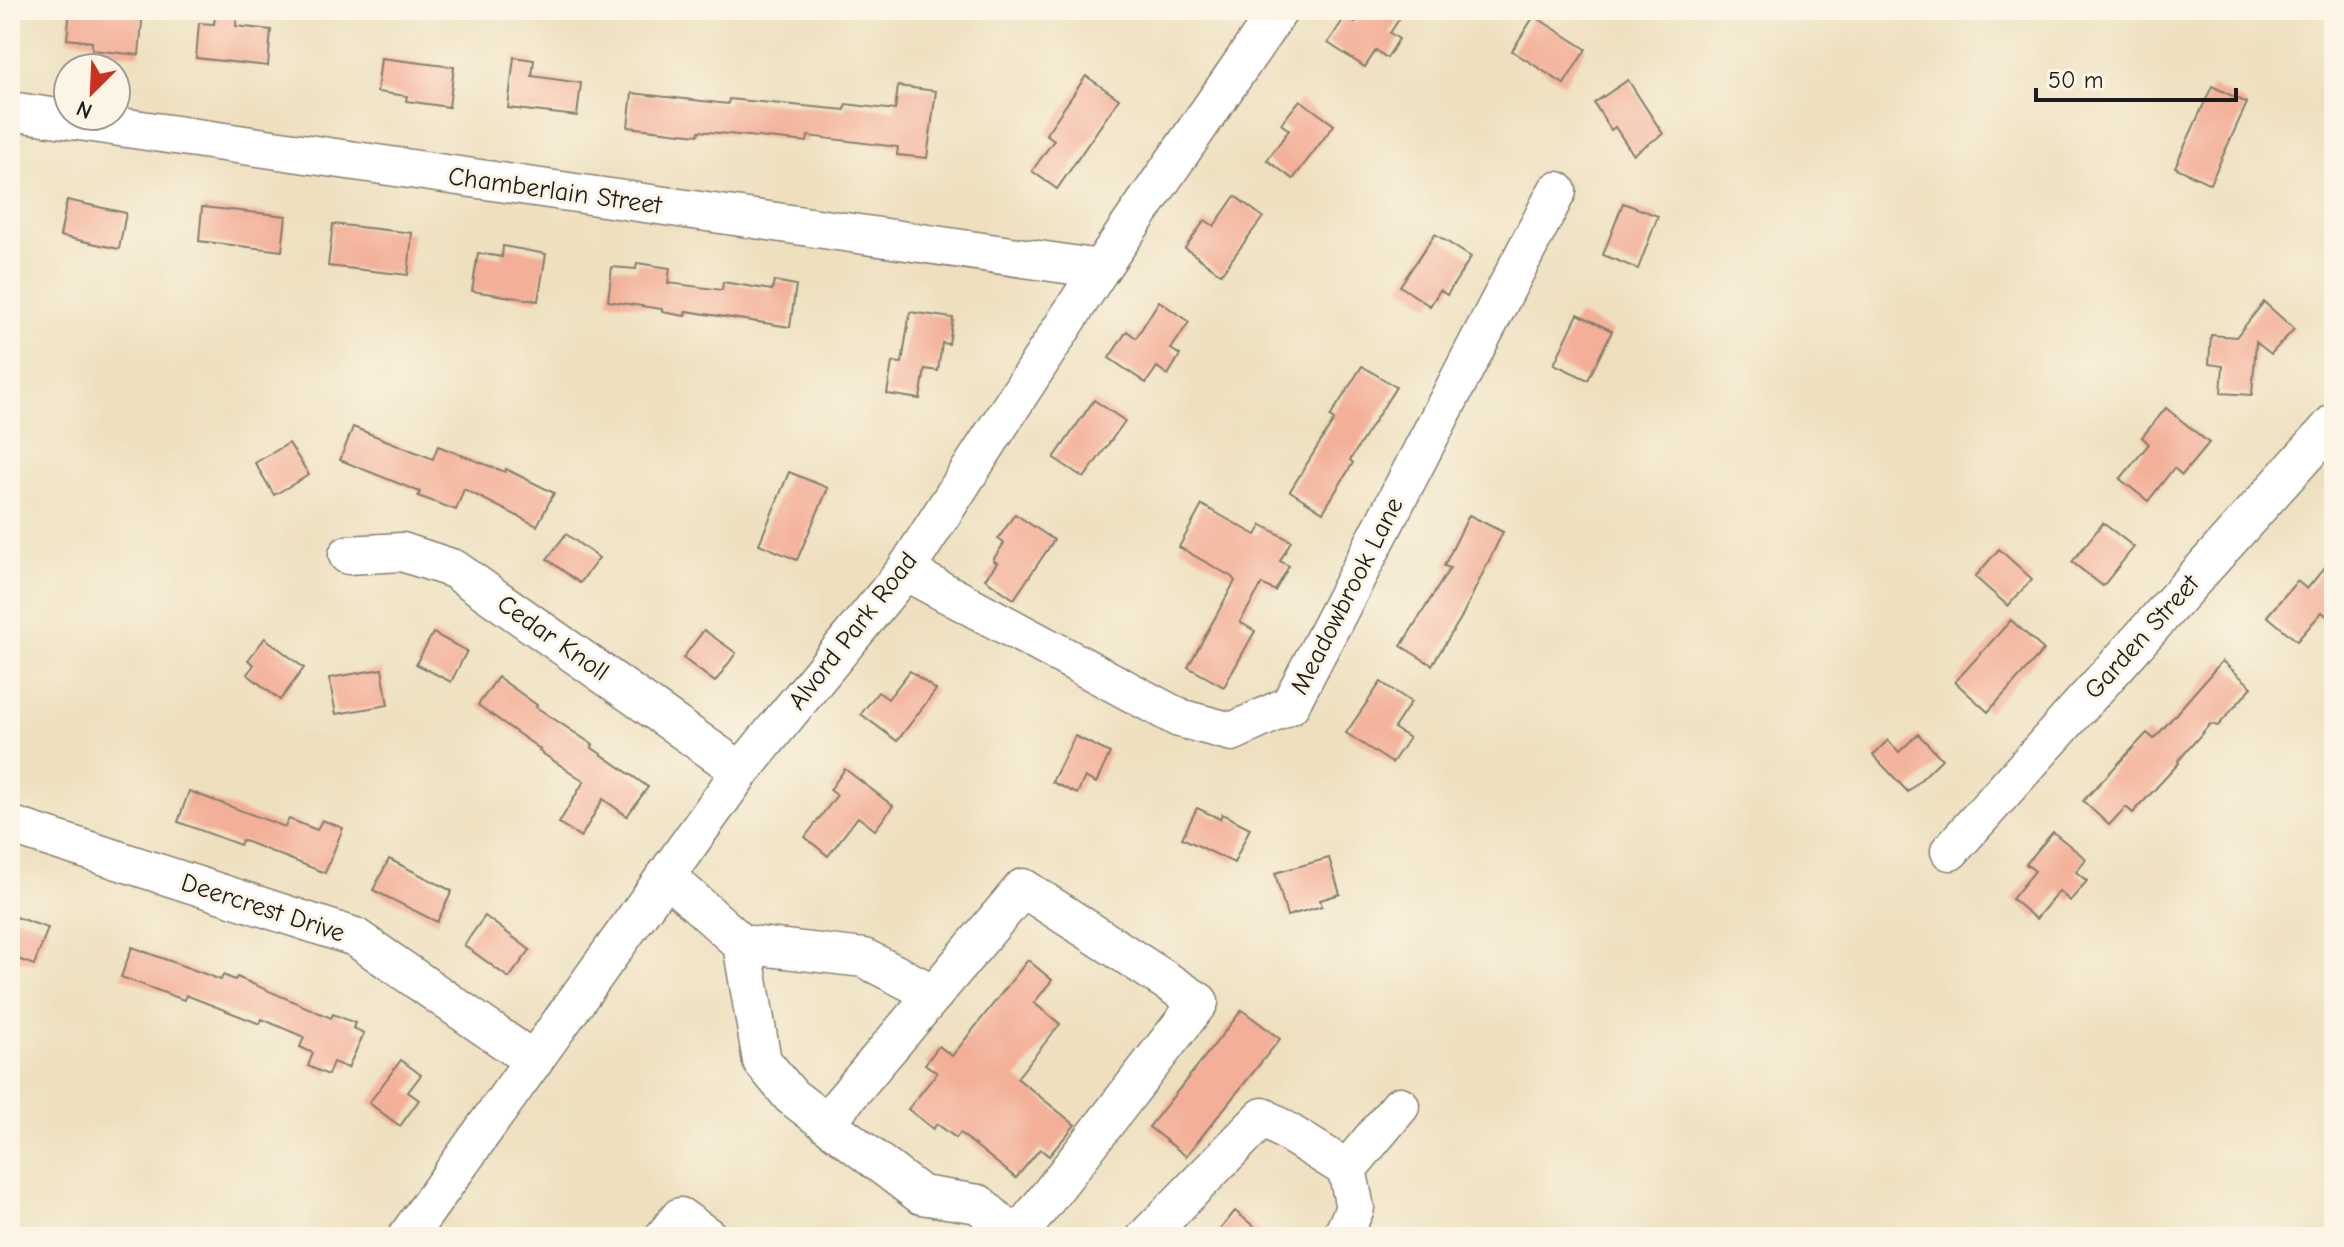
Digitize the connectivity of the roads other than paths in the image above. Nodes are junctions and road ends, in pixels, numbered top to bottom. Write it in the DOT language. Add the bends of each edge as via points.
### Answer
graph roads {
  1 [pos="1279,10"];
  2 [pos="10,111"];
  3 [pos="1557,191"];
  4 [pos="1100,269"];
  5 [pos="2334,423"];
  6 [pos="348,555"];
  7 [pos="905,571"];
  8 [pos="741,771"];
  9 [pos="10,825"];
  10 [pos="1950,851"];
  11 [pos="666,876"];
  12 [pos="742,944"];
  13 [pos="934,994"];
  14 [pos="534,1061"];
  15 [pos="1400,1106"];
  16 [pos="826,1122"];
  17 [pos="1347,1169"];
  18 [pos="408,1237"];
  19 [pos="664,1237"];
  20 [pos="708,1237"];
  21 [pos="1016,1237"];
  22 [pos="1146,1237"];
  23 [pos="1342,1237"];
  1 -- 4 [label="street, Alvord Park Road"];
  2 -- 4 [label="street, Chamberlain Street"];
  3 -- 7 [label="street, Meadowbrook Lane" via="1290,705 1232,732 1179,718"];
  4 -- 7 [label="street, Alvord Park Road"];
  5 -- 10 [label="street, Garden Street"];
  6 -- 8 [label="street, Cedar Knoll" via="402,552 454,569"];
  7 -- 8 [label="street, Alvord Park Road"];
  8 -- 11 [label="street, Alvord Park Road"];
  9 -- 14 [label="street, Deercrest Drive" via="355,937"];
  11 -- 12 [label="street"];
  11 -- 14 [label="street, Alvord Park Road"];
  12 -- 13 [label="street" via="864,958"];
  12 -- 16 [label="street" via="762,1061 791,1096"];
  13 -- 16 [label="street"];
  13 -- 21 [label="street" via="1023,888 1199,1002"];
  14 -- 18 [label="street, Alvord Park Road"];
  15 -- 17 [label="street"];
  16 -- 21 [label="street" via="921,1195 979,1204"];
  17 -- 22 [label="street" via="1263,1117"];
  17 -- 23 [label="street" via="1355,1208"];
  19 -- 20 [label="street" via="680,1217"];
}
